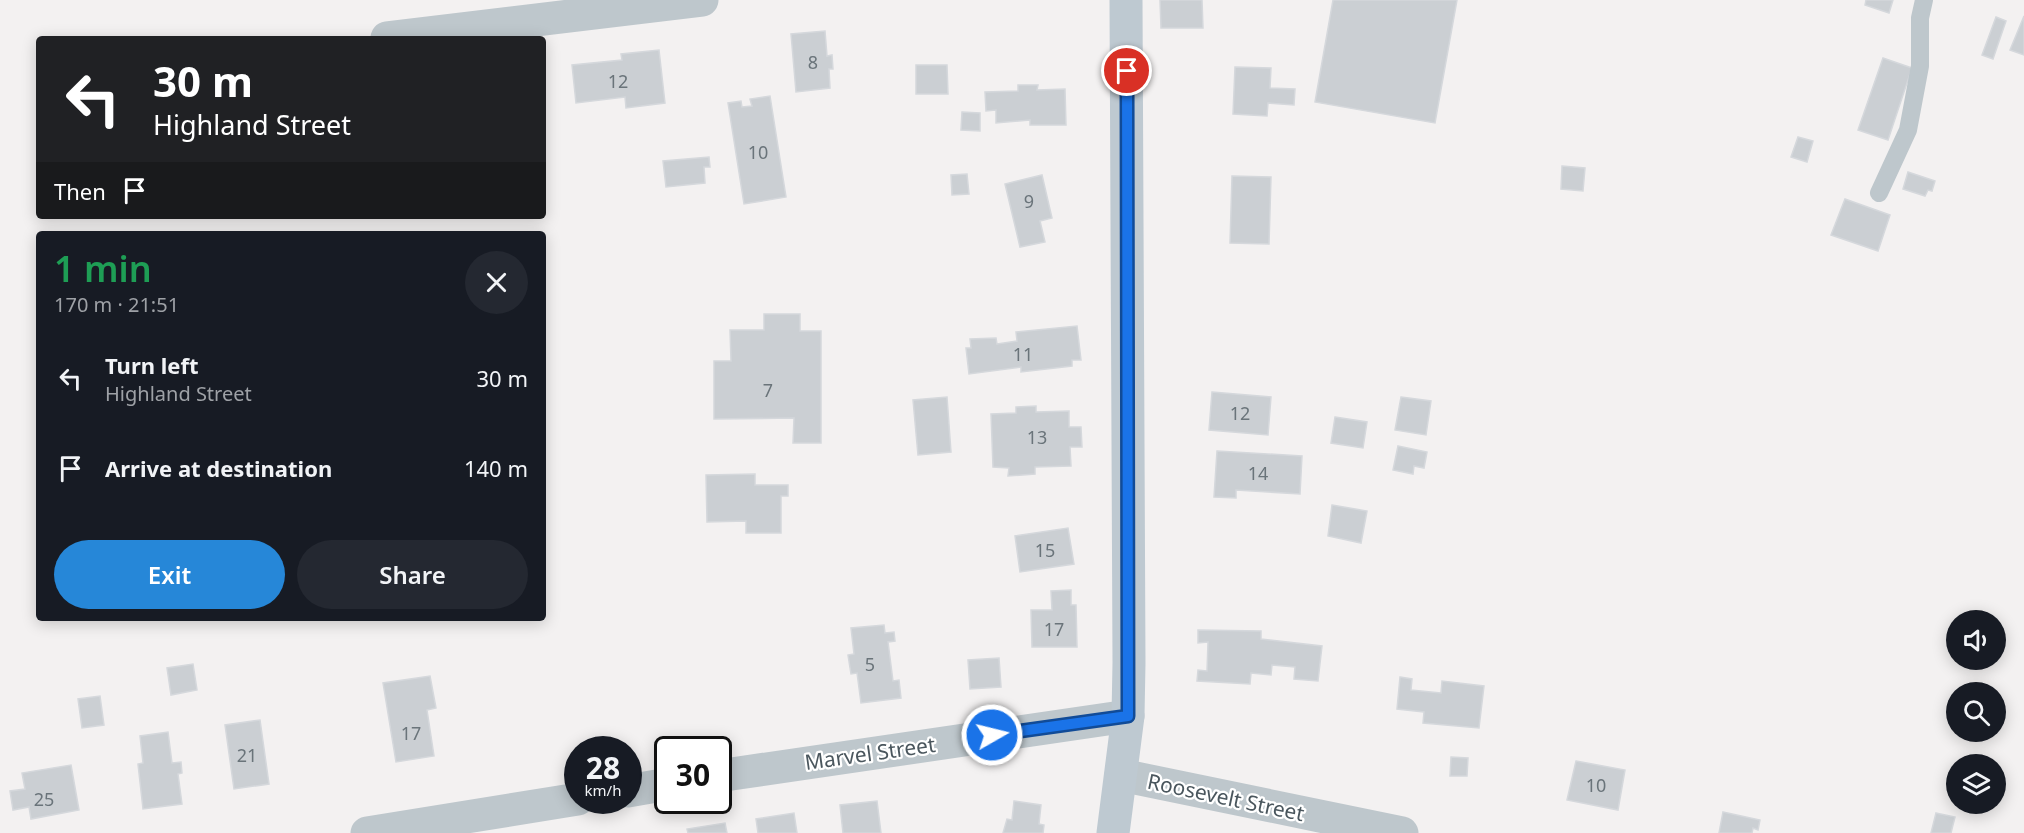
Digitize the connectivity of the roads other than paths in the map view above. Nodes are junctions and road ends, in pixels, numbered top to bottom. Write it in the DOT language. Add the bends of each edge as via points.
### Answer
graph roads {
  1 [pos="702,0"];
  2 [pos="1126,0"];
  3 [pos="1924,0"];
  4 [pos="404,36"];
  5 [pos="1879,193"];
  6 [pos="1128,716"];
  7 [pos="732,774"];
  8 [pos="1121,775"];
  9 [pos="564,801"];
  10 [pos="367,833"];
  11 [pos="1113,833"];
  12 [pos="1402,833"];
  1 -- 4 [label="street"];
  2 -- 6 [label="street"];
  3 -- 5 [label="lane" via="1920,66 1908,130"];
  6 -- 7 [label="street, Marvel Street"];
  6 -- 8 [label="street"];
  8 -- 11 [label="street"];
  8 -- 12 [label="street, Roosevelt Street"];
  9 -- 10 [label="street"];
}
